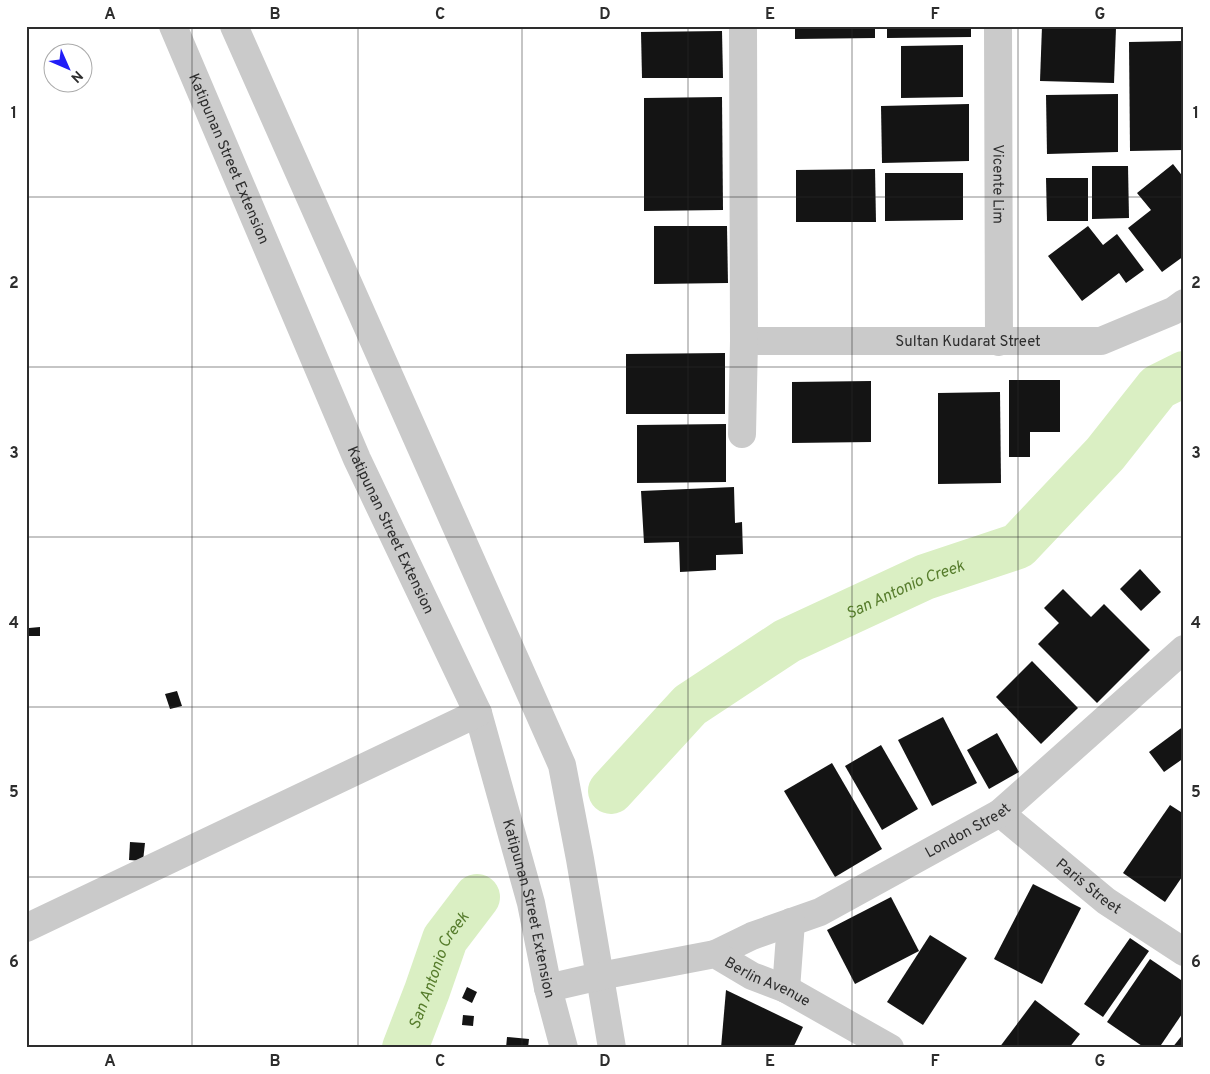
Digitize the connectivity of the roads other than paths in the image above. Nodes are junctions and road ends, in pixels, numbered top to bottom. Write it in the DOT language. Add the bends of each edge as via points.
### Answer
graph roads {
  1 [pos="172,26"];
  2 [pos="234,26"];
  3 [pos="743,26"];
  4 [pos="998,26"];
  5 [pos="1184,303"];
  6 [pos="744,341"];
  7 [pos="999,342"];
  8 [pos="742,434"];
  9 [pos="1184,649"];
  10 [pos="478,713"];
  11 [pos="1000,813"];
  12 [pos="791,922"];
  13 [pos="26,928"];
  14 [pos="1184,952"];
  15 [pos="715,954"];
  16 [pos="598,967"];
  17 [pos="547,980"];
  18 [pos="786,989"];
  19 [pos="564,1048"];
  20 [pos="612,1048"];
  21 [pos="890,1048"];
  1 -- 10 [label="street, Katipunan Street Extension" via="357,459"];
  2 -- 16 [label="street" via="562,765"];
  3 -- 6 [label="street"];
  4 -- 7 [label="street, Vicente Lim"];
  5 -- 7 [label="street, Sultan Kudarat Street" via="1173,311 1101,341"];
  6 -- 7 [label="street, Sultan Kudarat Street"];
  6 -- 8 [label="street"];
  9 -- 11 [label="street, London Street"];
  10 -- 13 [label="street"];
  10 -- 17 [label="street, Katipunan Street Extension" via="530,903"];
  11 -- 12 [label="street, London Street" via="820,912"];
  11 -- 14 [label="street, Paris Street" via="1106,901"];
  12 -- 15 [label="street, London Street"];
  12 -- 18 [label="street"];
  15 -- 16 [label="street, Berlin Avenue"];
  15 -- 18 [label="street, Berlin Avenue" via="752,976"];
  16 -- 17 [label="street, Berlin Avenue"];
  16 -- 20 [label="street"];
  17 -- 19 [label="street, Katipunan Street Extension"];
  18 -- 21 [label="street, Berlin Avenue"];
}
